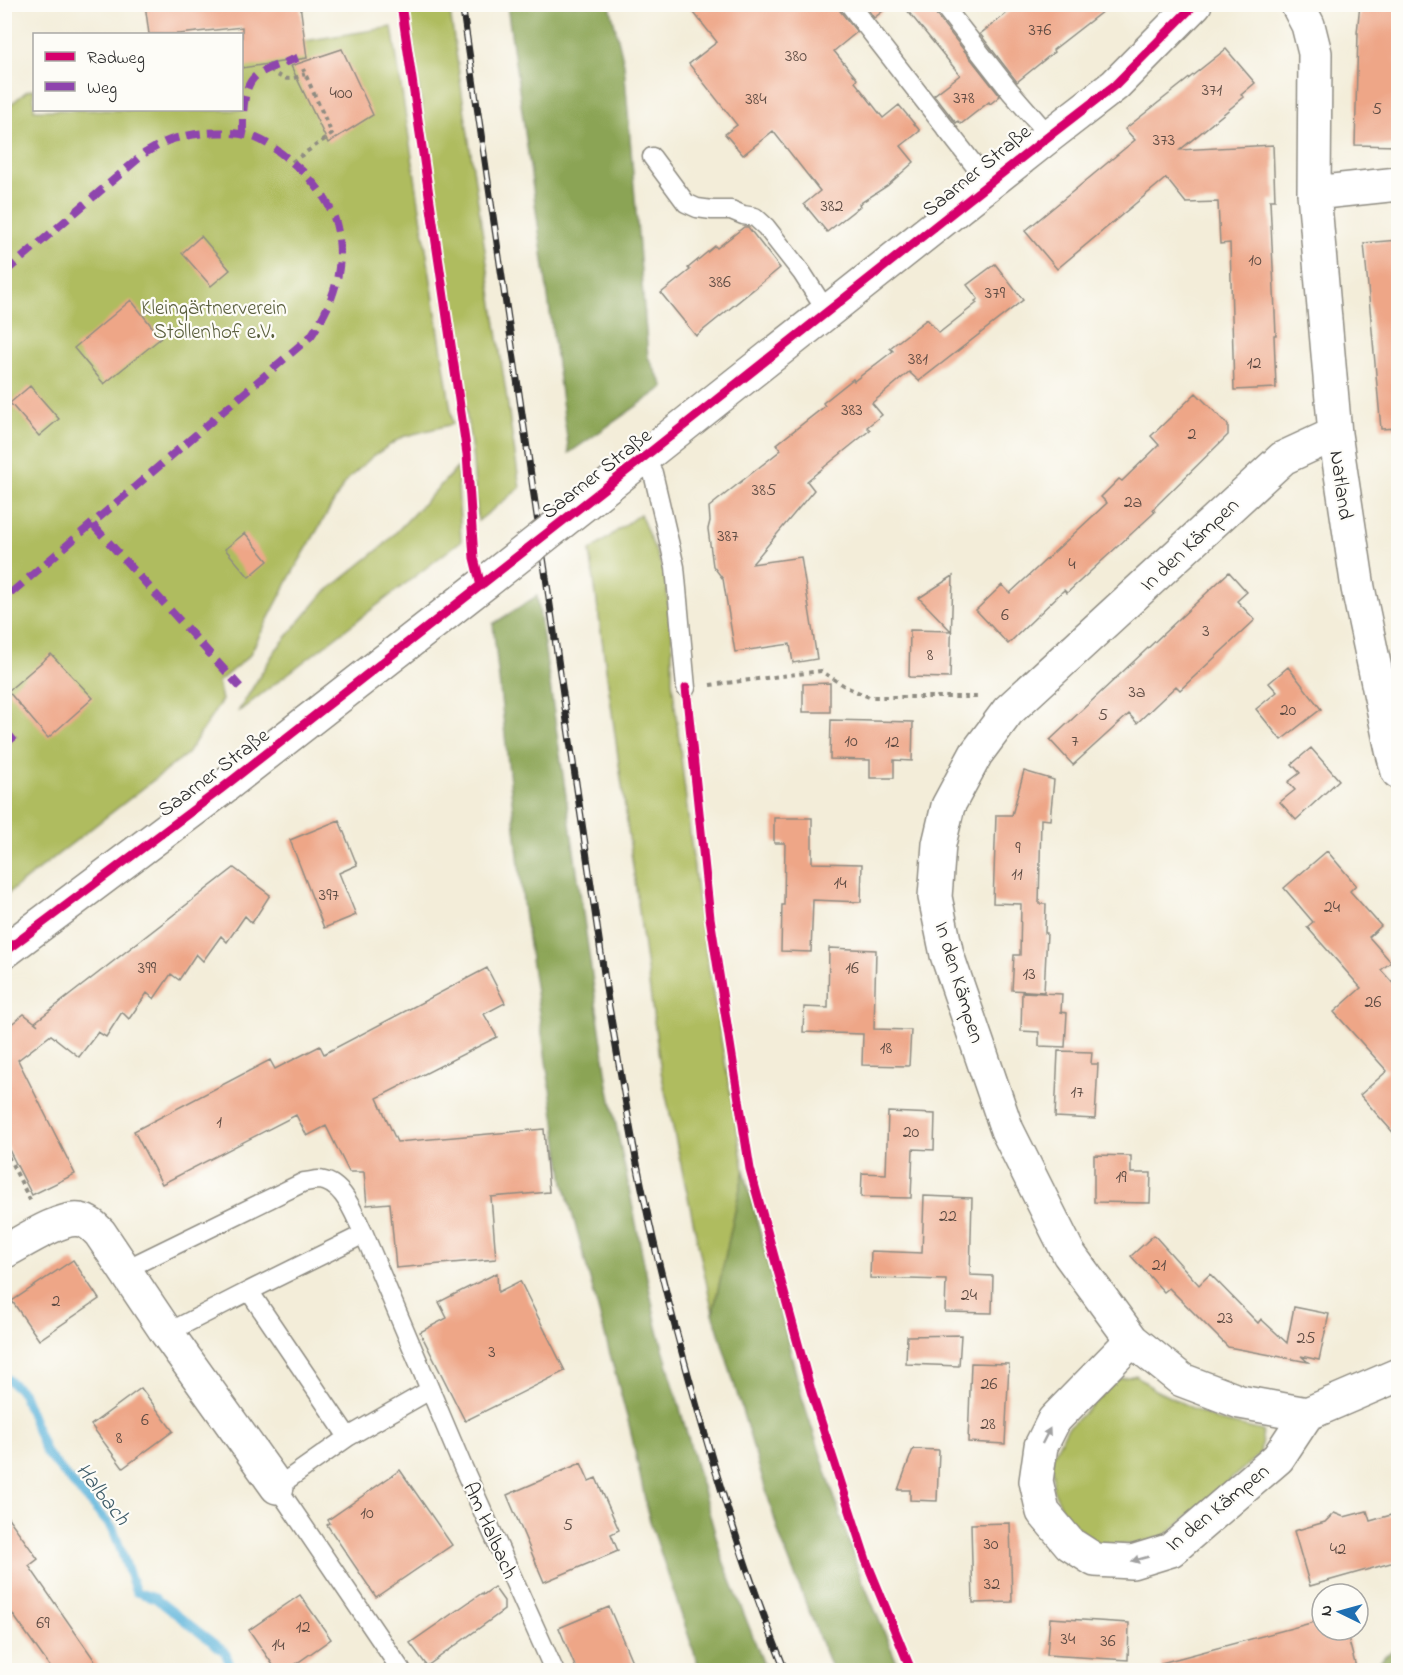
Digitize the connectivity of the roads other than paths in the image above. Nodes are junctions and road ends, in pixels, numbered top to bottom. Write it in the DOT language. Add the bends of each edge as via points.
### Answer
graph roads {
  1 [pos="849,4"];
  2 [pos="945,4"];
  3 [pos="1196,4"];
  4 [pos="1297,4"];
  5 [pos="1049,136"];
  6 [pos="652,157"];
  7 [pos="989,184"];
  8 [pos="1398,184"];
  9 [pos="1314,193"];
  10 [pos="827,312"];
  11 [pos="1335,434"];
  12 [pos="639,462"];
  13 [pos="686,688"];
  14 [pos="1398,772"];
  15 [pos="4,952"];
  16 [pos="364,1234"];
  17 [pos="4,1252"];
  18 [pos="126,1269"];
  19 [pos="249,1292"];
  20 [pos="167,1334"];
  21 [pos="1132,1340"];
  22 [pos="1398,1375"];
  23 [pos="430,1389"];
  24 [pos="1307,1414"];
  25 [pos="348,1437"];
  26 [pos="278,1488"];
  27 [pos="401,1671"];
  28 [pos="554,1671"];
  1 -- 7 [label="lane"];
  2 -- 5 [label="lane"];
  3 -- 5 [label="street, Saarner Straße" via="1115,85"];
  4 -- 9 [label="street, Natland" via="1308,25 1315,53"];
  5 -- 7 [label="street, Saarner Straße"];
  6 -- 10 [label="lane" via="686,203 755,217 802,273"];
  7 -- 10 [label="street, Saarner Straße"];
  8 -- 9 [label="street"];
  9 -- 11 [label="street, Natland"];
  10 -- 12 [label="street, Saarner Straße"];
  11 -- 14 [label="street, Natland" via="1358,588"];
  11 -- 21 [label="street, In den Kämpen" via="1283,458 1008,711 976,754 948,806 939,844 935,897 947,955 1007,1130 1068,1254"];
  12 -- 13 [label="lane" via="653,473 675,567"];
  12 -- 15 [label="street, Saarner Straße, bridge" via="221,789"];
  16 -- 18 [label="lane, Am Halbach" via="338,1188 320,1180 304,1182"];
  16 -- 19 [label="lane"];
  16 -- 23 [label="lane, Am Halbach"];
  17 -- 18 [label="street" via="65,1220 79,1219 100,1233"];
  18 -- 20 [label="street"];
  19 -- 20 [label="lane"];
  19 -- 25 [label="lane"];
  20 -- 26 [label="street"];
  21 -- 24 [label="street, In den Kämpen" via="1182,1380 1240,1402"];
  24 -- 21 [label="street, In den Kämpen, one-way" via="1278,1458 1171,1550 1132,1562 1095,1560 1070,1544 1044,1512 1036,1481 1041,1446 1054,1420"];
  22 -- 24 [label="street"];
  23 -- 25 [label="lane"];
  23 -- 28 [label="lane, Am Halbach"];
  25 -- 26 [label="lane"];
  26 -- 27 [label="lane"];
}
